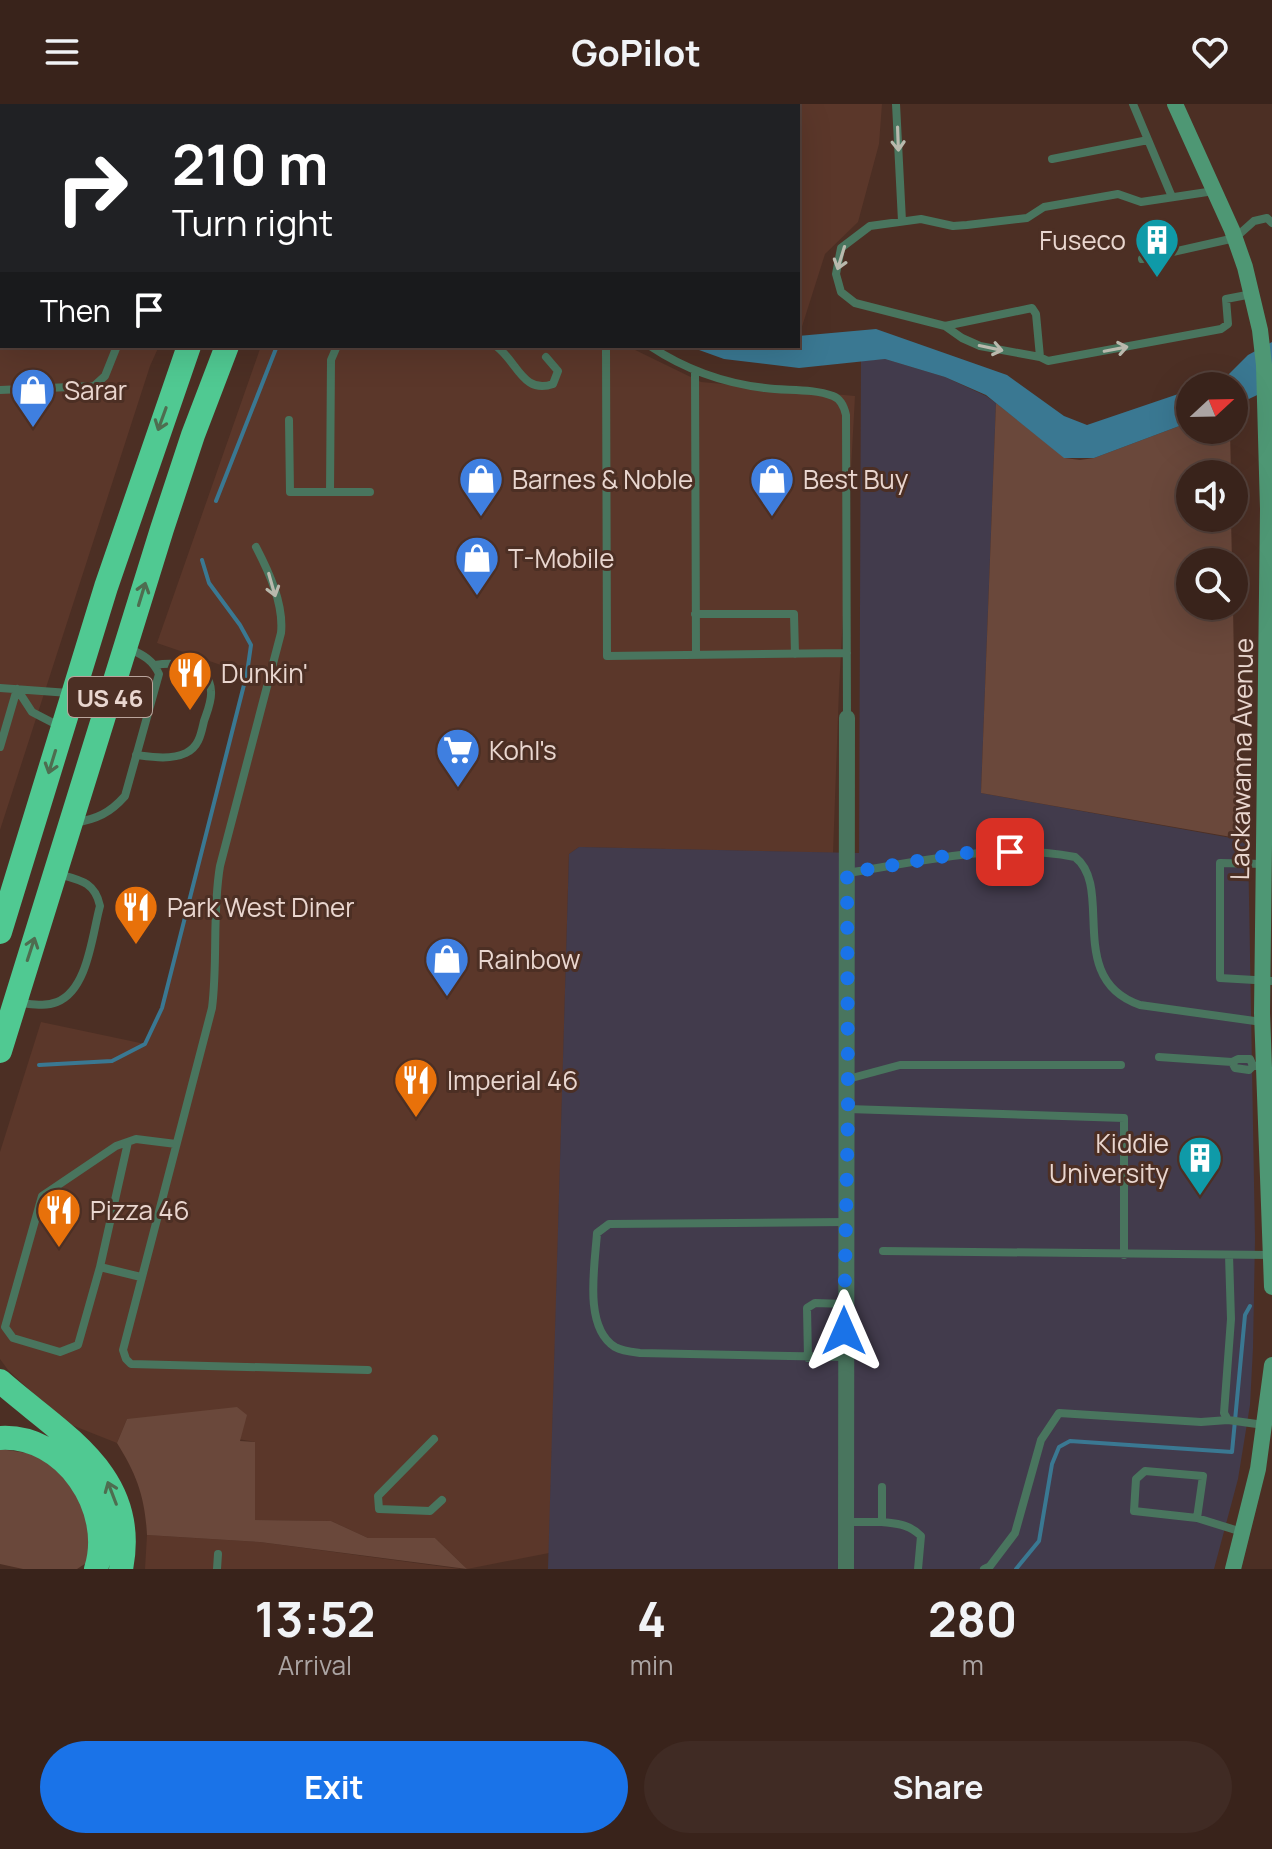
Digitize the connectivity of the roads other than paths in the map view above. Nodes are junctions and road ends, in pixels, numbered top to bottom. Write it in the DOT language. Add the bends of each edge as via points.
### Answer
graph roads {
  1 [pos="896,104"];
  2 [pos="1133,104"];
  3 [pos="1175,104"];
  4 [pos="1148,140"];
  5 [pos="1052,159"];
  6 [pos="1214,191"];
  7 [pos="1172,197"];
  8 [pos="1270,217"];
  9 [pos="902,221"];
  10 [pos="1235,238"];
  11 [pos="1142,259"];
  12 [pos="1252,294"];
  13 [pos="945,326"];
  14 [pos="116,348"];
  15 [pos="188,348"];
  16 [pos="226,348"];
  17 [pos="336,348"];
  18 [pos="499,348"];
  19 [pos="606,348"];
  20 [pos="653,348"];
  21 [pos="546,357"];
  22 [pos="1040,357"];
  23 [pos="695,371"];
  24 [pos="0,390"];
  25 [pos="289,420"];
  26 [pos="330,492"];
  27 [pos="370,492"];
  28 [pos="256,547"];
  29 [pos="695,614"];
  30 [pos="125,647"];
  31 [pos="847,653"];
  32 [pos="795,654"];
  33 [pos="696,655"];
  34 [pos="155,665"];
  35 [pos="0,688"];
  36 [pos="17,689"];
  37 [pos="74,693"];
  38 [pos="1269,700"];
  39 [pos="847,718"];
  40 [pos="63,728"];
  41 [pos="0,747"];
  42 [pos="136,755"];
  43 [pos="1268,777"];
  44 [pos="71,823"];
  45 [pos="55,873"];
  46 [pos="847,873"];
  47 [pos="1266,875"];
  48 [pos="5,907"];
  49 [pos="1268,915"];
  50 [pos="0,932"];
  51 [pos="1267,981"];
  52 [pos="14,1003"];
  53 [pos="1263,1022"];
  54 [pos="0,1051"];
  55 [pos="1159,1057"];
  56 [pos="1121,1065"];
  57 [pos="1259,1066"];
  58 [pos="848,1079"];
  59 [pos="1269,1108"];
  60 [pos="848,1109"];
  61 [pos="128,1142"];
  62 [pos="176,1144"];
  63 [pos="845,1222"];
  64 [pos="883,1251"];
  65 [pos="1124,1255"];
  66 [pos="1229,1255"];
  67 [pos="1271,1255"];
  68 [pos="100,1267"];
  69 [pos="141,1277"];
  70 [pos="1272,1287"];
  71 [pos="845,1304"];
  72 [pos="844,1357"];
  73 [pos="808,1358"];
  74 [pos="1272,1365"];
  75 [pos="368,1370"];
  76 [pos="0,1381"];
  77 [pos="1271,1388"];
  78 [pos="1228,1420"];
  79 [pos="1265,1425"];
  80 [pos="0,1438"];
  81 [pos="434,1439"];
  82 [pos="882,1487"];
  83 [pos="442,1500"];
  84 [pos="1197,1518"];
  85 [pos="845,1522"];
  86 [pos="882,1522"];
  87 [pos="1242,1532"];
  88 [pos="218,1554"];
  89 [pos="96,1569"];
  90 [pos="121,1569"];
  91 [pos="217,1569"];
  92 [pos="846,1569"];
  93 [pos="918,1569"];
  94 [pos="984,1569"];
  95 [pos="1233,1569"];
  1 -- 9 [label="lane, one-way"];
  2 -- 4 [label="lane"];
  3 -- 6 [label="street, Lackawanna Avenue"];
  4 -- 5 [label="lane"];
  4 -- 7 [label="lane"];
  6 -- 7 [label="lane"];
  6 -- 10 [label="street, Lackawanna Avenue"];
  7 -- 9 [label="lane" via="1141,202 1118,194 1044,207 1027,218 967,225"];
  8 -- 10 [label="lane" via="1254,221"];
  9 -- 13 [label="lane, one-way" via="870,226 841,248 836,274 841,292 855,303"];
  10 -- 11 [label="lane"];
  10 -- 12 [label="street, Lackawanna Avenue"];
  22 -- 12 [label="lane, one-way" via="1048,361 1221,329 1228,324 1226,299"];
  12 -- 38 [label="street, Lackawanna Avenue" via="1265,396"];
  13 -- 22 [label="lane, one-way" via="980,346"];
  13 -- 22 [label="lane" via="1032,308"];
  14 -- 24 [label="lane" via="105,376 94,386"];
  15 -- 37 [label="highway, US 46, one-way"];
  30 -- 16 [label="highway, US 46, one-way"];
  17 -- 26 [label="lane" via="331,360"];
  18 -- 21 [label="lane" via="533,386 543,388 553,384 558,371"];
  19 -- 33 [label="lane" via="607,656"];
  20 -- 23 [label="lane"];
  23 -- 29 [label="lane"];
  23 -- 31 [label="lane" via="762,388 824,393 843,404"];
  25 -- 26 [label="lane" via="290,492"];
  26 -- 27 [label="lane"];
  28 -- 62 [label="lane, one-way" via="269,573 282,625 220,866 214,901 212,1008"];
  29 -- 32 [label="lane" via="794,614"];
  29 -- 33 [label="lane"];
  30 -- 34 [label="lane"];
  30 -- 44 [label="highway, US 46"];
  31 -- 32 [label="lane"];
  31 -- 39 [label="lane"];
  32 -- 33 [label="lane"];
  34 -- 42 [label="lane" via="159,674"];
  34 -- 42 [label="lane" via="176,663 203,673 211,698 194,748 177,756"];
  35 -- 36 [label="lane"];
  36 -- 37 [label="lane"];
  36 -- 40 [label="lane" via="32,712"];
  36 -- 41 [label="lane"];
  37 -- 40 [label="highway, US 46"];
  38 -- 43 [label="street, Lackawanna Avenue"];
  39 -- 46 [label="street"];
  40 -- 48 [label="highway, US 46, one-way"];
  42 -- 44 [label="lane" via="125,796 115,807 99,818"];
  43 -- 47 [label="street, Lackawanna Avenue"];
  44 -- 45 [label="highway, US 46"];
  52 -- 45 [label="highway, US 46, one-way"];
  45 -- 52 [label="lane" via="91,885 100,906 81,982 59,1002"];
  46 -- 53 [label="lane" via="963,853 1075,857 1091,880 1099,964 1123,999"];
  46 -- 58 [label="street"];
  47 -- 49 [label="street, Lackawanna Avenue"];
  47 -- 51 [label="lane" via="1220,863 1220,978"];
  48 -- 50 [label="highway, US 46"];
  49 -- 51 [label="street, Lackawanna Avenue"];
  51 -- 53 [label="street, Lackawanna Avenue"];
  52 -- 54 [label="highway, US 46"];
  53 -- 57 [label="street, Lackawanna Avenue"];
  55 -- 57 [label="lane" via="1232,1062 1235,1068 1249,1070"];
  56 -- 58 [label="lane" via="900,1065"];
  57 -- 59 [label="street, Lackawanna Avenue"];
  58 -- 60 [label="street"];
  59 -- 67 [label="street, Lackawanna Avenue"];
  60 -- 63 [label="street"];
  60 -- 65 [label="lane" via="1124,1118"];
  61 -- 62 [label="lane"];
  61 -- 68 [label="lane"];
  61 -- 68 [label="lane" via="42,1196 5,1327 13,1338 60,1352 78,1345"];
  62 -- 69 [label="lane"];
  63 -- 71 [label="street"];
  63 -- 73 [label="lane" via="609,1224 597,1233 594,1315 617,1348"];
  64 -- 65 [label="lane"];
  65 -- 66 [label="lane"];
  66 -- 67 [label="lane"];
  66 -- 78 [label="lane" via="1231,1319 1224,1413"];
  67 -- 70 [label="street, Lackawanna Avenue"];
  68 -- 69 [label="lane"];
  69 -- 75 [label="lane" via="123,1350 131,1364"];
  71 -- 72 [label="street"];
  71 -- 73 [label="lane" via="815,1303 807,1308"];
  72 -- 73 [label="lane"];
  72 -- 85 [label="street"];
  74 -- 77 [label="street"];
  90 -- 76 [label="highway, one-way" via="123,1529 104,1474 79,1446"];
  77 -- 79 [label="street"];
  78 -- 79 [label="lane"];
  78 -- 94 [label="lane" via="1059,1413 1041,1440 1015,1533"];
  79 -- 87 [label="street"];
  80 -- 89 [label="highway" via="40,1444 89,1491 100,1527"];
  81 -- 83 [label="lane" via="378,1496 379,1509 430,1511"];
  82 -- 86 [label="lane"];
  84 -- 84 [label="lane" via="1134,1511 1136,1479 1145,1471 1203,1476"];
  84 -- 87 [label="lane"];
  85 -- 86 [label="lane"];
  85 -- 92 [label="street"];
  86 -- 93 [label="lane" via="902,1524 921,1536"];
  87 -- 95 [label="street"];
  88 -- 91 [label="lane"];
}
